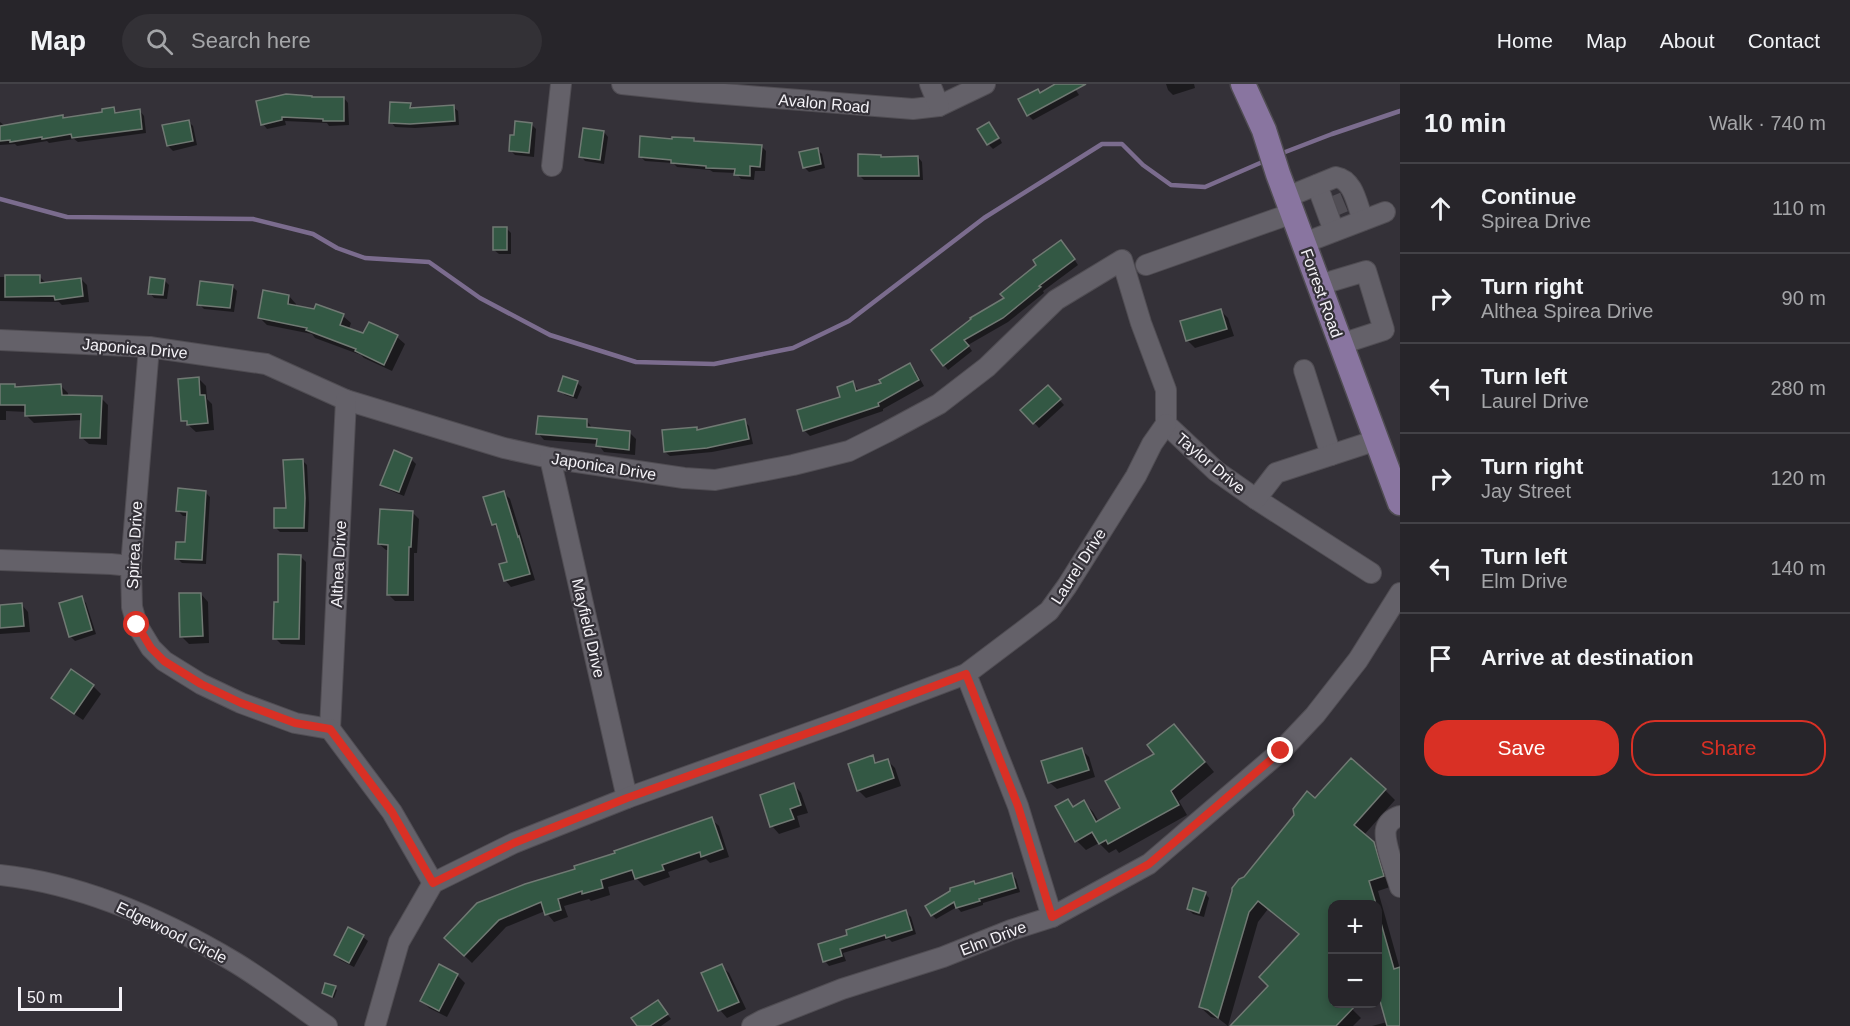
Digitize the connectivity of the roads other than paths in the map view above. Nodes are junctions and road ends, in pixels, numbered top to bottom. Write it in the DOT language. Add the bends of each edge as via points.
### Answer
graph roads {
  1 [pos="561,84"];
  2 [pos="622,84"];
  3 [pos="930,84"];
  4 [pos="985,84"];
  5 [pos="1243,84"];
  6 [pos="939,106"];
  7 [pos="552,166"];
  8 [pos="1317,185"];
  9 [pos="1339,204"];
  10 [pos="1290,205"];
  11 [pos="1385,212"];
  12 [pos="1363,220"];
  13 [pos="1334,231"];
  14 [pos="1304,243"];
  15 [pos="1146,265"];
  16 [pos="1319,285"];
  17 [pos="1132,296"];
  18 [pos="0,340"];
  19 [pos="1341,344"];
  20 [pos="149,347"];
  21 [pos="1304,370"];
  22 [pos="346,400"];
  23 [pos="1166,424"];
  24 [pos="1377,440"];
  25 [pos="1331,455"];
  26 [pos="550,458"];
  27 [pos="1256,499"];
  28 [pos="1400,503"];
  29 [pos="0,560"];
  30 [pos="131,566"];
  31 [pos="1371,573"];
  32 [pos="1400,593"];
  33 [pos="966,674"];
  34 [pos="330,729"];
  35 [pos="627,798"];
  36 [pos="1400,816"];
  37 [pos="0,875"];
  38 [pos="433,883"];
  39 [pos="1400,887"];
  40 [pos="1052,917"];
  41 [pos="327,1026"];
  42 [pos="375,1026"];
  43 [pos="752,1026"];
  1 -- 7 [label="street"];
  2 -- 6 [label="street, Avalon Road" via="872,107"];
  3 -- 6 [label="street"];
  4 -- 6 [label="street, Avalon Road"];
  5 -- 10 [label="main road, Forrest Road"];
  8 -- 9 [label="street"];
  8 -- 9 [label="street" via="1344,178 1349,184"];
  8 -- 10 [label="street"];
  9 -- 12 [label="street"];
  9 -- 13 [label="street"];
  10 -- 14 [label="main road, Forrest Road"];
  10 -- 15 [label="street"];
  11 -- 12 [label="street"];
  12 -- 13 [label="street"];
  13 -- 14 [label="street"];
  14 -- 16 [label="main road, Forrest Road"];
  16 -- 19 [label="main road, Forrest Road"];
  16 -- 19 [label="street" via="1366,271 1384,330"];
  17 -- 23 [label="street, Taylor Drive" via="1166,390"];
  17 -- 26 [label="street, Japonica Drive" via="1122,260 1056,300 987,367 939,404 849,451 715,480"];
  18 -- 20 [label="street, Japonica Drive"];
  19 -- 24 [label="main road, Forrest Road"];
  20 -- 22 [label="street, Japonica Drive" via="266,364"];
  20 -- 30 [label="street, Spirea Drive"];
  21 -- 25 [label="street"];
  22 -- 26 [label="street, Japonica Drive"];
  22 -- 34 [label="street, Althea Drive"];
  23 -- 27 [label="street, Taylor Drive" via="1216,471"];
  23 -- 33 [label="street, Laurel Drive" via="1049,611"];
  24 -- 25 [label="street"];
  24 -- 28 [label="main road, Forrest Road"];
  25 -- 27 [label="street" via="1276,473"];
  26 -- 35 [label="street, Mayfield Drive"];
  27 -- 31 [label="street, Taylor Drive"];
  29 -- 30 [label="street"];
  30 -- 34 [label="street, Spirea Drive" via="132,607 137,625 164,661 241,703 295,723"];
  32 -- 40 [label="street, Elm Drive" via="1358,660 1316,715 1281,751 1149,864"];
  33 -- 35 [label="street, Laurel Drive"];
  33 -- 40 [label="street" via="1018,806"];
  34 -- 38 [label="street" via="392,812"];
  35 -- 38 [label="street, Laurel Drive" via="514,843"];
  36 -- 39 [label="street" via="1386,828"];
  37 -- 41 [label="street, Edgewood Circle" via="70,887 175,931 236,964"];
  38 -- 42 [label="street" via="399,942"];
  40 -- 43 [label="street, Elm Drive" via="842,989"];
}
